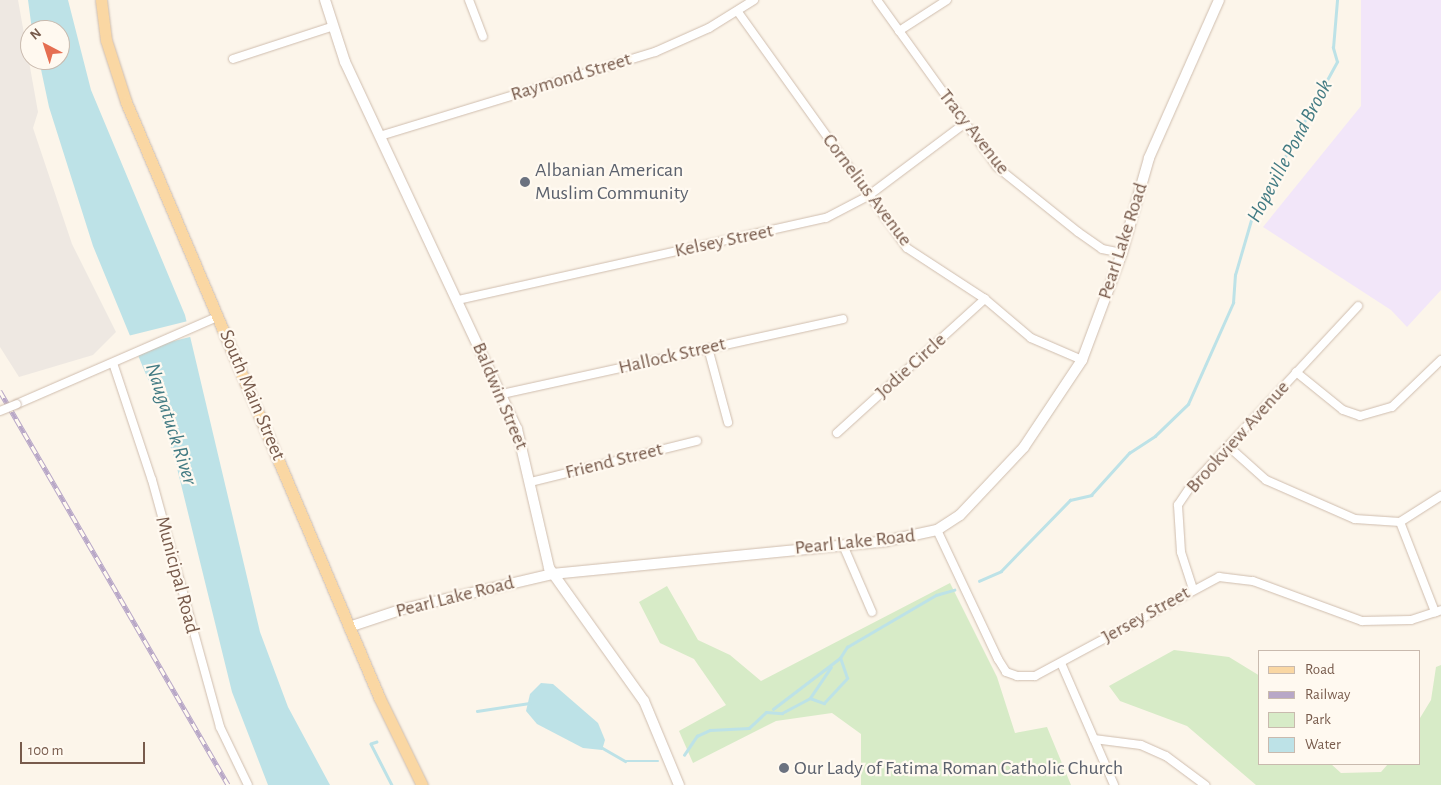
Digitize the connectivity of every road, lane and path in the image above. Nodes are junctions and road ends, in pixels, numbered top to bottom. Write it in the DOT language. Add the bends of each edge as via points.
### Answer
graph roads {
  1 [pos="101,0"];
  2 [pos="325,0"];
  3 [pos="468,0"];
  4 [pos="754,0"];
  5 [pos="877,0"];
  6 [pos="947,0"];
  7 [pos="1218,0"];
  8 [pos="738,12"];
  9 [pos="331,27"];
  10 [pos="899,31"];
  11 [pos="483,36"];
  12 [pos="233,59"];
  13 [pos="964,124"];
  14 [pos="380,136"];
  15 [pos="868,196"];
  16 [pos="1122,253"];
  17 [pos="985,299"];
  18 [pos="458,300"];
  19 [pos="1358,306"];
  20 [pos="219,316"];
  21 [pos="843,318"];
  22 [pos="708,348"];
  23 [pos="1082,360"];
  24 [pos="1441,360"];
  25 [pos="113,362"];
  26 [pos="1296,372"];
  27 [pos="502,394"];
  28 [pos="0,411"];
  29 [pos="728,422"];
  30 [pos="837,433"];
  31 [pos="697,441"];
  32 [pos="1228,446"];
  33 [pos="532,482"];
  34 [pos="1441,496"];
  35 [pos="1400,522"];
  36 [pos="938,530"];
  37 [pos="843,545"];
  38 [pos="552,574"];
  39 [pos="1193,589"];
  40 [pos="1439,611"];
  41 [pos="872,612"];
  42 [pos="349,627"];
  43 [pos="1061,663"];
  44 [pos="1094,739"];
  45 [pos="248,785"];
  46 [pos="422,785"];
  47 [pos="678,785"];
  48 [pos="1114,785"];
  49 [pos="1205,785"];
  1 -- 20 [label="main road, South Main Street" via="120,86"];
  2 -- 9 [label="main road, Baldwin Street"];
  3 -- 11 [label="street"];
  4 -- 8 [label="street, Raymond Street"];
  5 -- 10 [label="street, Tracy Avenue"];
  6 -- 10 [label="street"];
  7 -- 16 [label="main road, Pearl Lake Road" via="1149,158"];
  8 -- 14 [label="street, Raymond Street" via="655,52"];
  8 -- 15 [label="street, Cornelius Avenue"];
  9 -- 12 [label="street"];
  9 -- 14 [label="main road, Baldwin Street"];
  10 -- 13 [label="street, Tracy Avenue"];
  13 -- 15 [label="street, Kelsey Street"];
  13 -- 16 [label="street, Tracy Avenue" via="1017,185 1102,249"];
  14 -- 18 [label="main road, Baldwin Street"];
  15 -- 17 [label="street, Cornelius Avenue" via="907,248"];
  15 -- 18 [label="street, Kelsey Street" via="804,224"];
  16 -- 23 [label="main road, Pearl Lake Road"];
  17 -- 23 [label="street, Cornelius Avenue" via="1031,338"];
  17 -- 30 [label="street, Jodie Circle"];
  18 -- 27 [label="main road, Baldwin Street"];
  19 -- 26 [label="street, Brookview Avenue"];
  20 -- 25 [label="street"];
  20 -- 42 [label="main road, South Main Street"];
  21 -- 22 [label="street, Hallock Street"];
  22 -- 27 [label="street, Hallock Street"];
  22 -- 29 [label="street"];
  23 -- 36 [label="main road, Pearl Lake Road" via="1024,447 985,492"];
  24 -- 26 [label="street" via="1392,407 1360,416 1343,410"];
  25 -- 28 [label="street, bridge"];
  25 -- 45 [label="street, Municipal Road" via="152,480 220,727"];
  26 -- 32 [label="street, Brookview Avenue"];
  27 -- 33 [label="main road, Baldwin Street"];
  31 -- 33 [label="street, Friend Street"];
  32 -- 35 [label="street" via="1266,480 1294,494 1355,520"];
  32 -- 39 [label="street, Brookview Avenue" via="1178,506 1181,552"];
  33 -- 38 [label="main road, Baldwin Street" via="542,548"];
  34 -- 35 [label="street"];
  35 -- 40 [label="street"];
  36 -- 37 [label="main road, Pearl Lake Road"];
  36 -- 43 [label="street, Jersey Street" via="1006,672 1035,676"];
  37 -- 38 [label="main road, Pearl Lake Road"];
  37 -- 41 [label="street"];
  38 -- 42 [label="main road, Pearl Lake Road" via="403,608"];
  38 -- 47 [label="main road, Baldwin Street" via="644,702"];
  39 -- 40 [label="street, Jersey Street" via="1219,576 1233,576 1346,617 1379,623"];
  39 -- 43 [label="street, Jersey Street"];
  42 -- 46 [label="main road, South Main Street"];
  43 -- 44 [label="street"];
  44 -- 48 [label="street"];
  44 -- 49 [label="street" via="1141,745 1166,756"];
}
